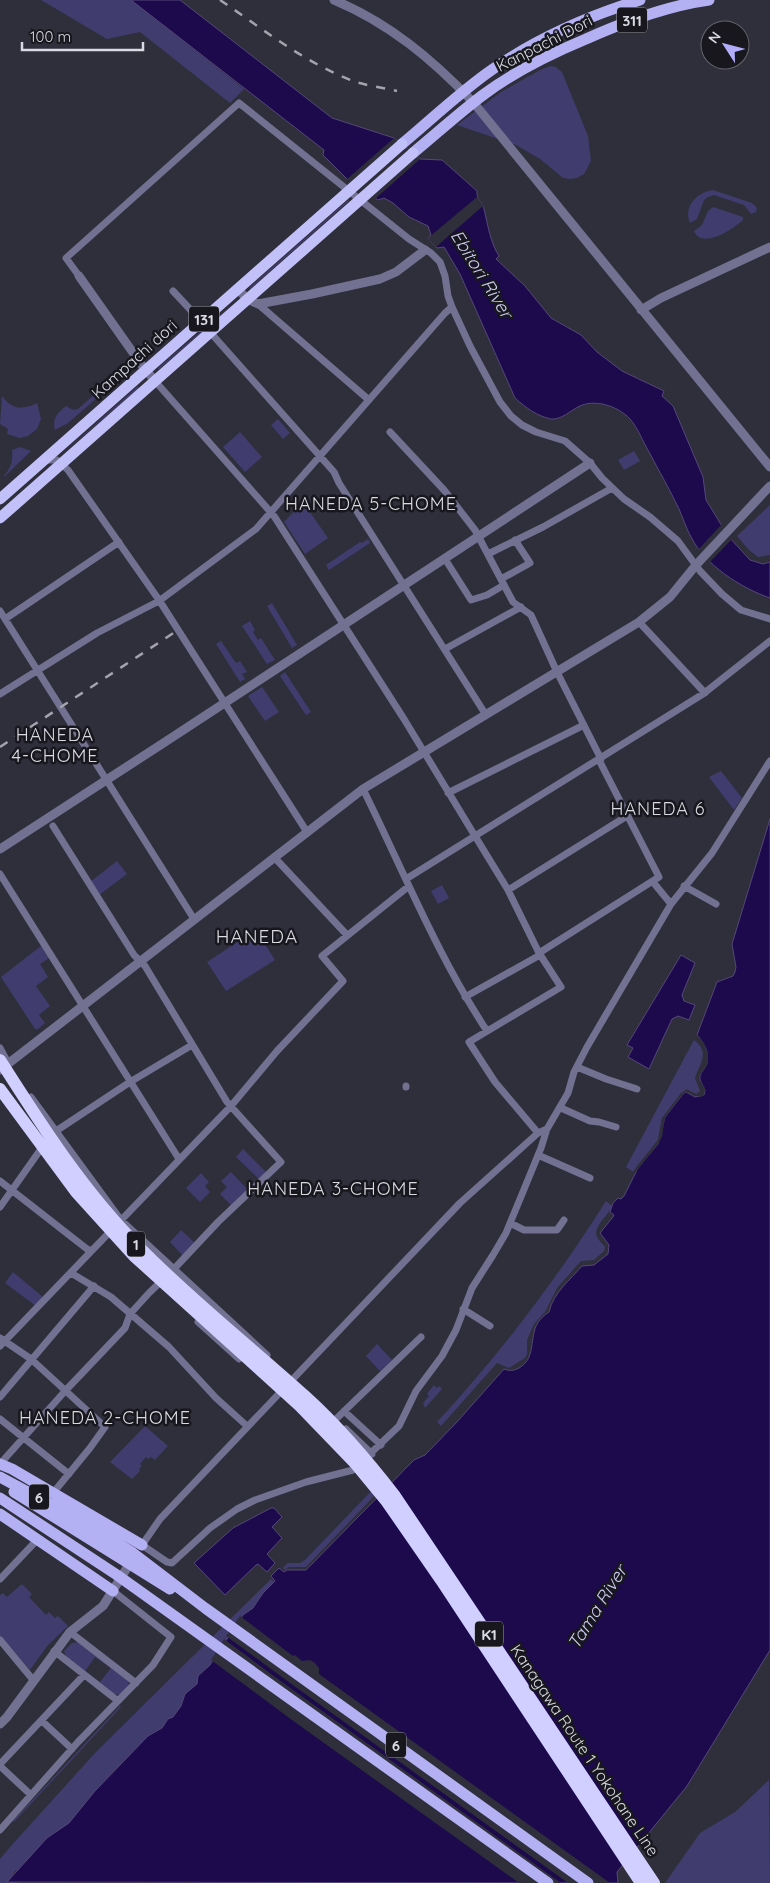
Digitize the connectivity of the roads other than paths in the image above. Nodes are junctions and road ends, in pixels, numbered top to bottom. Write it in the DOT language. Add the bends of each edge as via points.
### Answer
graph roads {
  1 [pos="334,0"];
  2 [pos="640,0"];
  3 [pos="709,0"];
  4 [pos="463,92"];
  5 [pos="473,102"];
  6 [pos="402,144"];
  7 [pos="413,153"];
  8 [pos="352,188"];
  9 [pos="362,196"];
  10 [pos="432,243"];
  11 [pos="770,247"];
  12 [pos="425,250"];
  13 [pos="79,276"];
  14 [pos="238,289"];
  15 [pos="173,291"];
  16 [pos="247,299"];
  17 [pos="258,304"];
  18 [pos="452,307"];
  19 [pos="641,310"];
  20 [pos="201,321"];
  21 [pos="210,332"];
  22 [pos="146,370"];
  23 [pos="155,381"];
  24 [pos="369,400"];
  25 [pos="390,432"];
  26 [pos="320,457"];
  27 [pos="44,460"];
  28 [pos="590,463"];
  29 [pos="62,464"];
  30 [pos="770,467"];
  31 [pos="770,486"];
  32 [pos="612,488"];
  33 [pos="0,499"];
  34 [pos="271,511"];
  35 [pos="1,515"];
  36 [pos="480,536"];
  37 [pos="515,540"];
  38 [pos="119,542"];
  39 [pos="488,554"];
  40 [pos="445,559"];
  41 [pos="698,564"];
  42 [pos="503,582"];
  43 [pos="404,585"];
  44 [pos="159,600"];
  45 [pos="521,607"];
  46 [pos="0,611"];
  47 [pos="770,619"];
  48 [pos="5,620"];
  49 [pos="639,622"];
  50 [pos="344,624"];
  51 [pos="770,641"];
  52 [pos="445,649"];
  53 [pos="37,669"];
  54 [pos="557,672"];
  55 [pos="705,693"];
  56 [pos="0,694"];
  57 [pos="226,703"];
  58 [pos="486,714"];
  59 [pos="584,726"];
  60 [pos="423,751"];
  61 [pos="600,760"];
  62 [pos="770,760"];
  63 [pos="106,780"];
  64 [pos="363,789"];
  65 [pos="448,792"];
  66 [pos="627,816"];
  67 [pos="53,826"];
  68 [pos="307,832"];
  69 [pos="475,836"];
  70 [pos="0,849"];
  71 [pos="274,857"];
  72 [pos="0,874"];
  73 [pos="406,879"];
  74 [pos="653,882"];
  75 [pos="409,886"];
  76 [pos="684,886"];
  77 [pos="508,890"];
  78 [pos="671,904"];
  79 [pos="716,904"];
  80 [pos="194,919"];
  81 [pos="346,935"];
  82 [pos="540,954"];
  83 [pos="141,960"];
  84 [pos="465,997"];
  85 [pos="83,1005"];
  86 [pos="487,1031"];
  87 [pos="192,1045"];
  88 [pos="0,1048"];
  89 [pos="4,1061"];
  90 [pos="577,1067"];
  91 [pos="0,1070"];
  92 [pos="130,1082"];
  93 [pos="0,1089"];
  94 [pos="637,1089"];
  95 [pos="0,1095"];
  96 [pos="231,1106"];
  97 [pos="561,1108"];
  98 [pos="616,1127"];
  99 [pos="547,1129"];
  100 [pos="55,1131"];
  101 [pos="538,1133"];
  102 [pos="41,1150"];
  103 [pos="538,1155"];
  104 [pos="179,1159"];
  105 [pos="590,1178"];
  106 [pos="0,1181"];
  107 [pos="12,1190"];
  108 [pos="0,1207"];
  109 [pos="121,1220"];
  110 [pos="564,1220"];
  111 [pos="510,1223"];
  112 [pos="108,1234"];
  113 [pos="92,1251"];
  114 [pos="174,1270"];
  115 [pos="71,1273"];
  116 [pos="159,1284"];
  117 [pos="94,1286"];
  118 [pos="463,1309"];
  119 [pos="130,1314"];
  120 [pos="490,1326"];
  121 [pos="421,1337"];
  122 [pos="2,1342"];
  123 [pos="31,1359"];
  124 [pos="293,1378"];
  125 [pos="66,1390"];
  126 [pos="279,1394"];
  127 [pos="0,1397"];
  128 [pos="304,1402"];
  129 [pos="344,1411"];
  130 [pos="0,1419"];
  131 [pos="336,1419"];
  132 [pos="247,1426"];
  133 [pos="24,1437"];
  134 [pos="381,1445"];
  135 [pos="372,1454"];
  136 [pos="0,1464"];
  137 [pos="354,1469"];
  138 [pos="69,1474"];
  139 [pos="0,1476"];
  140 [pos="0,1484"];
  141 [pos="53,1493"];
  142 [pos="0,1498"];
  143 [pos="0,1514"];
  144 [pos="75,1523"];
  145 [pos="38,1539"];
  146 [pos="142,1545"];
  147 [pos="0,1579"];
  148 [pos="113,1591"];
  149 [pos="70,1632"];
  150 [pos="0,1640"];
  151 [pos="54,1651"];
  152 [pos="84,1675"];
  153 [pos="34,1681"];
  154 [pos="136,1683"];
  155 [pos="118,1702"];
  156 [pos="42,1721"];
  157 [pos="0,1724"];
  158 [pos="72,1749"];
  159 [pos="0,1765"];
  160 [pos="31,1795"];
  161 [pos="0,1830"];
  162 [pos="637,1858"];
  163 [pos="548,1883"];
  164 [pos="588,1883"];
  165 [pos="641,1883"];
  166 [pos="654,1883"];
  167 [pos="658,1883"];
  1 -- 4 [label="street" via="398,34"];
  2 -- 4 [label="main road, Kanpachi Dori / 311" via="588,18 534,44"];
  3 -- 5 [label="main road, Kanpachi Dori / 311" via="654,11 576,43 502,81"];
  4 -- 5 [label="street"];
  4 -- 6 [label="main road, Kanpachi Dori / 311"];
  5 -- 7 [label="main road, Kanpachi Dori / 311"];
  5 -- 19 [label="street"];
  6 -- 8 [label="highway, Kampachi dori / 131"];
  7 -- 9 [label="highway, 131"];
  8 -- 9 [label="street"];
  8 -- 13 [label="street" via="238,103 66,258"];
  8 -- 14 [label="highway, Kampachi dori / 131"];
  9 -- 12 [label="street"];
  9 -- 16 [label="highway, Kampachi dori / 131"];
  10 -- 12 [label="street"];
  11 -- 19 [label="street"];
  12 -- 17 [label="street" via="396,272 380,279"];
  12 -- 18 [label="street" via="440,262"];
  13 -- 22 [label="street"];
  14 -- 16 [label="street"];
  14 -- 20 [label="highway, Kampachi dori / 131"];
  15 -- 20 [label="street"];
  16 -- 17 [label="street"];
  16 -- 21 [label="highway, Kampachi dori / 131"];
  17 -- 24 [label="street"];
  18 -- 24 [label="street"];
  18 -- 28 [label="street" via="500,402 511,416 536,432 565,441"];
  19 -- 30 [label="street"];
  20 -- 22 [label="highway, Kampachi dori / 131"];
  21 -- 23 [label="highway, Kampachi dori / 131"];
  21 -- 26 [label="street"];
  22 -- 23 [label="street"];
  22 -- 27 [label="highway, Kampachi dori / 131"];
  23 -- 29 [label="highway, Kampachi dori / 131"];
  23 -- 34 [label="street"];
  24 -- 26 [label="street"];
  25 -- 36 [label="street" via="444,490"];
  26 -- 34 [label="street"];
  26 -- 43 [label="street" via="334,472"];
  27 -- 29 [label="street" via="53,458"];
  27 -- 33 [label="highway, Kampachi dori / 131"];
  28 -- 32 [label="street"];
  28 -- 36 [label="street"];
  29 -- 35 [label="highway, Kampachi dori / 131"];
  29 -- 38 [label="street"];
  31 -- 41 [label="street"];
  32 -- 37 [label="street"];
  32 -- 41 [label="street" via="678,540"];
  34 -- 44 [label="street" via="256,529"];
  34 -- 50 [label="street"];
  36 -- 39 [label="street"];
  36 -- 40 [label="street"];
  37 -- 39 [label="street"];
  37 -- 42 [label="street" via="530,563"];
  38 -- 44 [label="street"];
  38 -- 48 [label="street"];
  39 -- 42 [label="street"];
  40 -- 42 [label="street" via="471,600 487,594"];
  40 -- 43 [label="street"];
  41 -- 47 [label="street" via="718,590 739,609"];
  41 -- 49 [label="street" via="670,597"];
  42 -- 45 [label="street" via="514,602"];
  43 -- 50 [label="street"];
  43 -- 52 [label="street"];
  44 -- 53 [label="street"];
  44 -- 57 [label="street"];
  45 -- 52 [label="street"];
  45 -- 54 [label="street" via="531,615"];
  46 -- 48 [label="street"];
  48 -- 53 [label="street"];
  49 -- 54 [label="street"];
  49 -- 55 [label="street"];
  50 -- 57 [label="street"];
  50 -- 60 [label="street"];
  51 -- 55 [label="street"];
  52 -- 58 [label="street"];
  53 -- 56 [label="street"];
  53 -- 63 [label="street"];
  54 -- 58 [label="street"];
  54 -- 59 [label="street"];
  55 -- 61 [label="street"];
  57 -- 63 [label="street"];
  57 -- 68 [label="street"];
  58 -- 60 [label="street"];
  59 -- 61 [label="street"];
  59 -- 65 [label="street"];
  60 -- 64 [label="street"];
  60 -- 65 [label="street"];
  61 -- 66 [label="street"];
  61 -- 69 [label="street"];
  62 -- 76 [label="street" via="712,853"];
  63 -- 70 [label="street"];
  63 -- 80 [label="street"];
  64 -- 68 [label="street"];
  64 -- 73 [label="street"];
  65 -- 69 [label="street"];
  66 -- 74 [label="street" via="659,877"];
  66 -- 77 [label="street"];
  67 -- 83 [label="street" via="134,955"];
  68 -- 71 [label="street"];
  69 -- 73 [label="street"];
  69 -- 77 [label="street"];
  71 -- 80 [label="street"];
  71 -- 81 [label="street"];
  72 -- 85 [label="street"];
  73 -- 75 [label="street"];
  74 -- 78 [label="street"];
  74 -- 82 [label="street"];
  75 -- 81 [label="street"];
  75 -- 84 [label="street"];
  76 -- 78 [label="street"];
  76 -- 79 [label="street"];
  77 -- 82 [label="street"];
  78 -- 90 [label="street"];
  80 -- 83 [label="street"];
  81 -- 96 [label="street" via="322,956 343,981"];
  82 -- 84 [label="street"];
  82 -- 86 [label="street" via="561,987"];
  83 -- 85 [label="street"];
  83 -- 87 [label="street"];
  84 -- 86 [label="street"];
  85 -- 89 [label="street"];
  85 -- 92 [label="street"];
  86 -- 101 [label="street" via="469,1042 495,1082"];
  87 -- 92 [label="street"];
  87 -- 96 [label="street"];
  88 -- 89 [label="street"];
  89 -- 91 [label="street"];
  89 -- 100 [label="street"];
  89 -- 128 [label="highway, 1" via="54,1144 112,1218 141,1250"];
  90 -- 94 [label="street"];
  90 -- 97 [label="street"];
  92 -- 100 [label="street"];
  92 -- 104 [label="street"];
  93 -- 128 [label="highway, 1" via="76,1192 122,1244 164,1284"];
  95 -- 102 [label="street"];
  96 -- 104 [label="street"];
  96 -- 114 [label="street" via="281,1162 218,1222"];
  97 -- 98 [label="street" via="590,1121"];
  97 -- 99 [label="street"];
  99 -- 101 [label="street"];
  99 -- 103 [label="street"];
  100 -- 102 [label="street"];
  100 -- 109 [label="street"];
  101 -- 124 [label="street" via="460,1203"];
  102 -- 107 [label="street"];
  102 -- 112 [label="street"];
  103 -- 105 [label="street"];
  103 -- 111 [label="street"];
  104 -- 109 [label="street"];
  106 -- 107 [label="street"];
  107 -- 108 [label="street"];
  107 -- 113 [label="street" via="86,1250"];
  109 -- 112 [label="street"];
  109 -- 114 [label="street"];
  110 -- 111 [label="street" via="558,1230 524,1230"];
  111 -- 118 [label="street"];
  112 -- 113 [label="street"];
  112 -- 116 [label="street"];
  113 -- 115 [label="street"];
  114 -- 116 [label="street"];
  114 -- 124 [label="street"];
  115 -- 117 [label="street"];
  115 -- 122 [label="street"];
  116 -- 119 [label="street"];
  116 -- 126 [label="street"];
  117 -- 119 [label="street"];
  117 -- 123 [label="street"];
  118 -- 120 [label="street"];
  118 -- 134 [label="street" via="442,1356 416,1391 400,1426"];
  119 -- 125 [label="street" via="124,1328"];
  119 -- 132 [label="street" via="169,1347"];
  121 -- 129 [label="street"];
  122 -- 123 [label="street"];
  123 -- 125 [label="street"];
  123 -- 127 [label="street"];
  124 -- 126 [label="street"];
  124 -- 131 [label="street"];
  125 -- 133 [label="street"];
  125 -- 138 [label="street" via="105,1427"];
  126 -- 132 [label="street"];
  126 -- 137 [label="street"];
  128 -- 162 [label="highway, Kanagawa Route 1 Yokohane Line / K1" via="362,1455 401,1503"];
  128 -- 165 [label="highway, Kanagawa Route 1 Yokohane Line / K1" via="412,1537"];
  129 -- 131 [label="street"];
  129 -- 134 [label="street"];
  130 -- 133 [label="street"];
  131 -- 135 [label="street"];
  132 -- 146 [label="street" via="160,1519"];
  133 -- 136 [label="street"];
  133 -- 138 [label="street"];
  134 -- 135 [label="street"];
  135 -- 137 [label="street"];
  136 -- 141 [label="main road"];
  137 -- 146 [label="street" via="290,1488 237,1509 210,1528 172,1563"];
  138 -- 141 [label="street"];
  139 -- 144 [label="main road, 6"];
  140 -- 144 [label="main road, 6"];
  141 -- 146 [label="main road"];
  142 -- 163 [label="main road, 6" via="124,1580"];
  143 -- 145 [label="main road"];
  144 -- 164 [label="main road, 6" via="184,1598 205,1608"];
  145 -- 147 [label="street"];
  145 -- 148 [label="main road"];
  146 -- 148 [label="street"];
  148 -- 149 [label="street" via="103,1606"];
  148 -- 154 [label="street" via="171,1637 153,1665"];
  149 -- 151 [label="street"];
  149 -- 154 [label="street"];
  150 -- 153 [label="street"];
  151 -- 152 [label="street"];
  151 -- 153 [label="street"];
  152 -- 155 [label="street"];
  152 -- 156 [label="street"];
  153 -- 157 [label="street"];
  154 -- 155 [label="street"];
  155 -- 158 [label="street"];
  156 -- 158 [label="street"];
  156 -- 159 [label="street"];
  158 -- 160 [label="street"];
  159 -- 160 [label="street"];
  160 -- 161 [label="street"];
  162 -- 166 [label="highway, Kanagawa Route 1 Yokohane Line / K1"];
  162 -- 167 [label="highway"];
}
